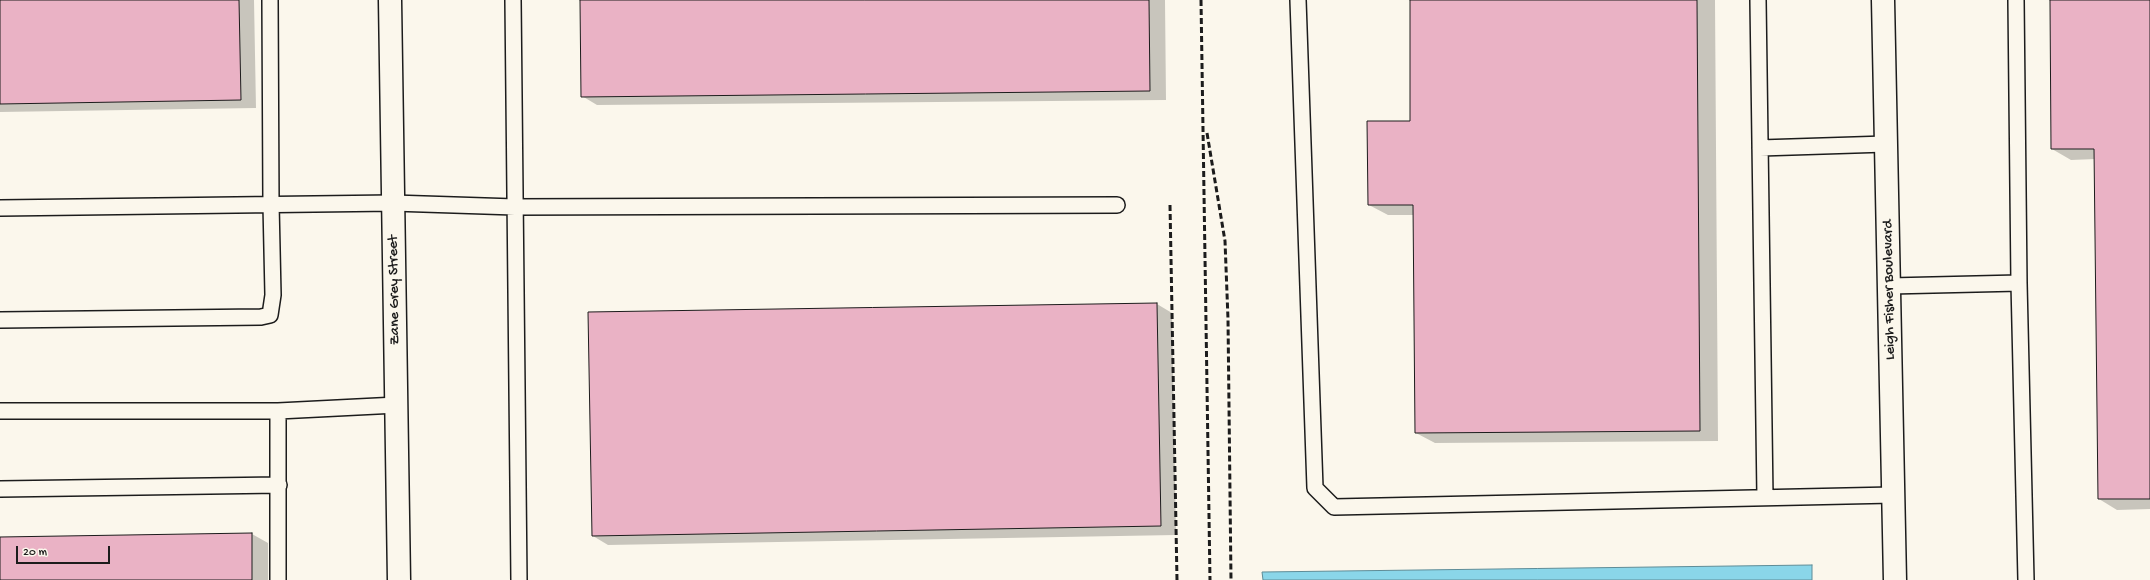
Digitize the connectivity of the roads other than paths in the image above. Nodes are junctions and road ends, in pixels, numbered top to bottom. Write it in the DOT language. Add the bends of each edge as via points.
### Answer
graph roads {
  1 [pos="270,0"];
  2 [pos="390,0"];
  3 [pos="513,0"];
  4 [pos="1298,0"];
  5 [pos="1758,0"];
  6 [pos="1883,0"];
  7 [pos="2016,0"];
  8 [pos="1886,144"];
  9 [pos="1760,148"];
  10 [pos="393,202"];
  11 [pos="271,204"];
  12 [pos="1116,205"];
  13 [pos="515,207"];
  14 [pos="0,208"];
  15 [pos="2019,283"];
  16 [pos="1890,286"];
  17 [pos="0,320"];
  18 [pos="396,405"];
  19 [pos="0,411"];
  20 [pos="278,411"];
  21 [pos="279,485"];
  22 [pos="0,489"];
  23 [pos="1893,495"];
  24 [pos="1765,497"];
  25 [pos="278,580"];
  26 [pos="399,580"];
  27 [pos="520,580"];
  28 [pos="1895,580"];
  29 [pos="2026,580"];
  1 -- 11 [label="lane"];
  2 -- 10 [label="street, Zane Grey Street"];
  3 -- 13 [label="lane"];
  4 -- 24 [label="lane" via="1315,488 1334,507"];
  5 -- 9 [label="lane"];
  6 -- 8 [label="street, Leigh Fisher Boulevard"];
  7 -- 15 [label="lane"];
  8 -- 9 [label="lane"];
  8 -- 16 [label="street, Leigh Fisher Boulevard"];
  9 -- 24 [label="lane"];
  10 -- 11 [label="lane"];
  10 -- 13 [label="lane"];
  10 -- 18 [label="street, Zane Grey Street"];
  11 -- 14 [label="lane"];
  11 -- 17 [label="lane" via="273,295 270,315"];
  12 -- 13 [label="lane"];
  13 -- 27 [label="lane"];
  15 -- 16 [label="lane"];
  15 -- 29 [label="lane"];
  16 -- 23 [label="street, Leigh Fisher Boulevard"];
  18 -- 20 [label="lane"];
  18 -- 26 [label="street, Zane Grey Street"];
  19 -- 20 [label="lane"];
  20 -- 21 [label="lane"];
  21 -- 22 [label="lane"];
  21 -- 25 [label="lane"];
  23 -- 24 [label="lane"];
  23 -- 28 [label="street, Leigh Fisher Boulevard"];
}
